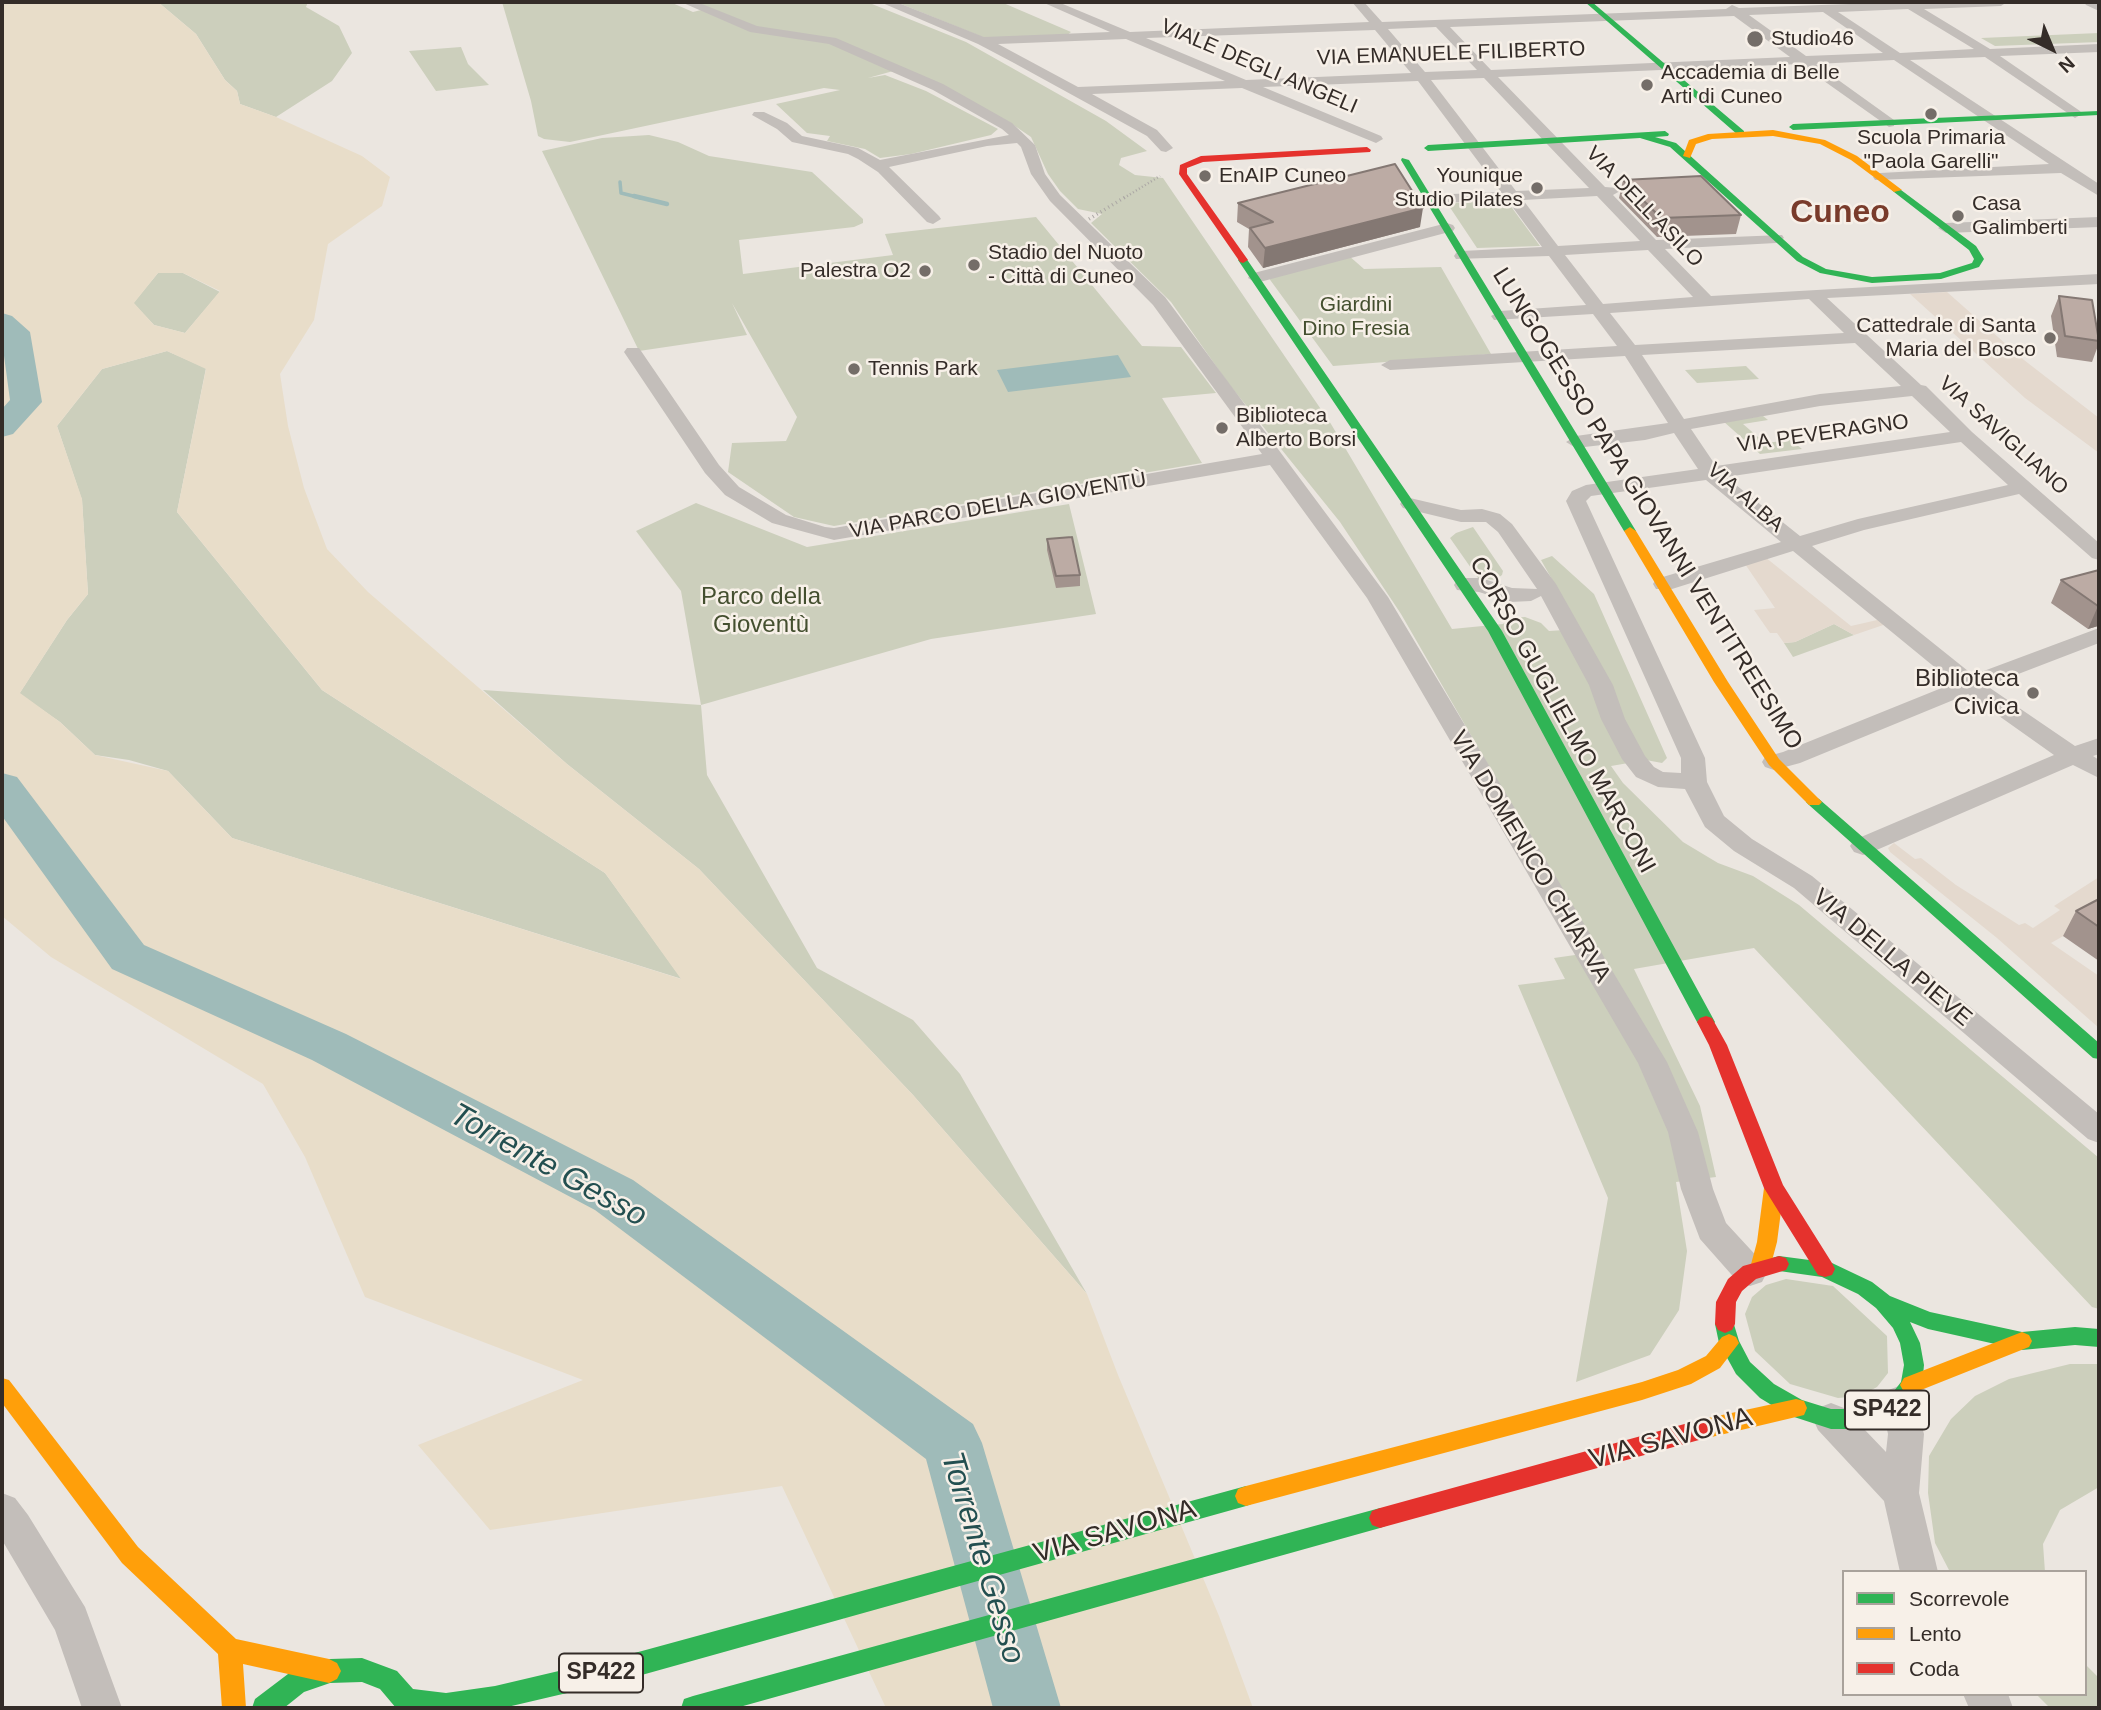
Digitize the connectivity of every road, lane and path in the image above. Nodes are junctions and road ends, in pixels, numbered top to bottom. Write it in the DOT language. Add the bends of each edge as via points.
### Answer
graph roads {
  1 [pos="687,2"];
  2 [pos="886,2"];
  3 [pos="1048,2"];
  4 [pos="1358,2"];
  5 [pos="1588,2"];
  6 [pos="1722,2"];
  7 [pos="2001,2"];
  8 [pos="2090,2"];
  9 [pos="1906,4"];
  10 [pos="1820,5"];
  11 [pos="2099,7"];
  12 [pos="1736,12"];
  13 [pos="1606,18"];
  14 [pos="1440,24"];
  15 [pos="1378,26"];
  16 [pos="1131,36"];
  17 [pos="982,41"];
  18 [pos="2099,48"];
  19 [pos="1987,53"];
  20 [pos="1899,57"];
  21 [pos="1802,61"];
  22 [pos="1663,67"];
  23 [pos="1486,73"];
  24 [pos="1421,76"];
  25 [pos="1241,83"];
  26 [pos="1077,91"];
  27 [pos="2099,113"];
  28 [pos="759,114"];
  29 [pos="2075,114"];
  30 [pos="1990,118"];
  31 [pos="1889,123"];
  32 [pos="1828,125"];
  33 [pos="1739,131"];
  34 [pos="1642,136"];
  35 [pos="1392,137"];
  36 [pos="1021,138"];
  37 [pos="1411,139"];
  38 [pos="1550,140"];
  39 [pos="1474,144"];
  40 [pos="1166,148"];
  41 [pos="1428,148"];
  42 [pos="1377,151"];
  43 [pos="1687,156"];
  44 [pos="1854,158"];
  45 [pos="1405,160"];
  46 [pos="878,165"];
  47 [pos="2064,168"];
  48 [pos="1880,177"];
  49 [pos="1719,186"];
  50 [pos="1695,187"];
  51 [pos="1625,190"];
  52 [pos="2099,191"];
  53 [pos="1600,192"];
  54 [pos="1513,196"];
  55 [pos="1428,200"];
  56 [pos="933,219"];
  57 [pos="2099,222"];
  58 [pos="1447,228"];
  59 [pos="1946,228"];
  60 [pos="1776,239"];
  61 [pos="1650,244"];
  62 [pos="1973,248"];
  63 [pos="1553,251"];
  64 [pos="1462,256"];
  65 [pos="1800,259"];
  66 [pos="1256,278"];
  67 [pos="2099,279"];
  68 [pos="2016,282"];
  69 [pos="1916,283"];
  70 [pos="1835,292"];
  71 [pos="1814,294"];
  72 [pos="1707,302"];
  73 [pos="1598,310"];
  74 [pos="1500,316"];
  75 [pos="1861,337"];
  76 [pos="1630,351"];
  77 [pos="633,352"];
  78 [pos="1525,358"];
  79 [pos="1390,365"];
  80 [pos="1919,390"];
  81 [pos="1678,426"];
  82 [pos="1965,436"];
  83 [pos="1576,442"];
  84 [pos="1275,458"];
  85 [pos="1711,474"];
  86 [pos="2024,487"];
  87 [pos="1604,489"];
  88 [pos="1410,504"];
  89 [pos="1461,516"];
  90 [pos="1432,536"];
  91 [pos="1797,543"];
  92 [pos="2099,554"];
  93 [pos="1664,584"];
  94 [pos="1465,585"];
  95 [pos="1521,588"];
  96 [pos="1483,613"];
  97 [pos="2099,635"];
  98 [pos="1971,685"];
  99 [pos="1613,719"];
  100 [pos="2099,745"];
  101 [pos="2075,757"];
  102 [pos="1774,762"];
  103 [pos="2099,770"];
  104 [pos="1694,782"];
  105 [pos="1863,846"];
  106 [pos="2099,1053"];
  107 [pos="2099,1131"];
  108 [pos="1774,1188"];
  109 [pos="1825,1269"];
  110 [pos="1755,1270"];
  111 [pos="1883,1302"];
  112 [pos="2099,1338"];
  113 [pos="2022,1340"];
  114 [pos="1728,1343"];
  115 [pos="4,1393"];
  116 [pos="1905,1394"];
  117 [pos="1796,1408"];
  118 [pos="1831,1419"];
  119 [pos="1901,1493"];
  120 [pos="2,1510"];
  121 [pos="1919,1570"];
  122 [pos="230,1649"];
  123 [pos="330,1671"];
  124 [pos="408,1705"];
  125 [pos="102,1708"];
  126 [pos="234,1708"];
  127 [pos="264,1708"];
  128 [pos="695,1708"];
  1 -- 36 [label="street" via="754,29 832,41 938,87"];
  2 -- 17 [label="street"];
  3 -- 16 [label="street, VIALE DEGLI ANGELI"];
  4 -- 15 [label="street"];
  5 -- 13 [label="street"];
  6 -- 12 [label="street"];
  7 -- 9 [label="street"];
  8 -- 11 [label="street"];
  9 -- 10 [label="street"];
  9 -- 19 [label="street"];
  10 -- 12 [label="street"];
  10 -- 20 [label="street"];
  12 -- 13 [label="street"];
  12 -- 21 [label="street"];
  13 -- 14 [label="street"];
  13 -- 22 [label="street"];
  14 -- 15 [label="street"];
  14 -- 23 [label="street, VIA DELL'ASILO"];
  15 -- 16 [label="street"];
  15 -- 24 [label="street"];
  16 -- 17 [label="street"];
  16 -- 25 [label="street, VIALE DEGLI ANGELI"];
  17 -- 26 [label="street"];
  18 -- 19 [label="street, VIA EMANUELE FILIBERTO"];
  19 -- 20 [label="street, VIA EMANUELE FILIBERTO"];
  19 -- 29 [label="street"];
  20 -- 21 [label="street, VIA EMANUELE FILIBERTO"];
  20 -- 30 [label="street"];
  21 -- 22 [label="street, VIA EMANUELE FILIBERTO"];
  21 -- 31 [label="street"];
  22 -- 23 [label="street, VIA EMANUELE FILIBERTO"];
  22 -- 33 [label="street"];
  23 -- 24 [label="street, VIA EMANUELE FILIBERTO"];
  23 -- 38 [label="street, VIA DELL'ASILO"];
  24 -- 25 [label="street, VIA EMANUELE FILIBERTO"];
  24 -- 39 [label="street"];
  25 -- 26 [label="street, VIA EMANUELE FILIBERTO"];
  25 -- 42 [label="street, VIALE DEGLI ANGELI"];
  26 -- 40 [label="street" via="1152,133"];
  27 -- 29 [label="street"];
  28 -- 46 [label="street" via="797,139 853,151"];
  29 -- 30 [label="street"];
  30 -- 31 [label="street"];
  30 -- 47 [label="street"];
  31 -- 32 [label="street"];
  32 -- 33 [label="street"];
  32 -- 44 [label="street" via="1826,133"];
  33 -- 34 [label="street"];
  33 -- 43 [label="street" via="1692,142"];
  33 -- 44 [label="street" via="1806,137"];
  34 -- 38 [label="street"];
  34 -- 43 [label="street" via="1673,145"];
  35 -- 42 [label="street"];
  36 -- 46 [label="street"];
  36 -- 84 [label="street, VIA DOMENICO CHIARVA" via="1055,198 1159,301"];
  37 -- 41 [label="street"];
  38 -- 39 [label="street"];
  38 -- 53 [label="street, VIA DELL'ASILO"];
  39 -- 41 [label="street"];
  39 -- 54 [label="street, VIA ALBA"];
  41 -- 45 [label="street" via="1422,157"];
  42 -- 45 [label="street"];
  42 -- 66 [label="street, CORSO GUGLIELMO MARCONI" via="1200,159 1183,167 1183,174"];
  43 -- 49 [label="street"];
  44 -- 48 [label="street"];
  45 -- 55 [label="street, LUNGOGESSO PAPA GIOVANNI VENTITREESIMO"];
  46 -- 56 [label="street"];
  47 -- 48 [label="street"];
  47 -- 52 [label="street"];
  48 -- 59 [label="street"];
  49 -- 50 [label="street"];
  49 -- 60 [label="street"];
  51 -- 53 [label="street"];
  53 -- 54 [label="street"];
  53 -- 61 [label="street, VIA DELL'ASILO"];
  54 -- 55 [label="street"];
  54 -- 63 [label="street, VIA ALBA"];
  55 -- 58 [label="street, LUNGOGESSO PAPA GIOVANNI VENTITREESIMO"];
  57 -- 59 [label="street"];
  58 -- 64 [label="street, LUNGOGESSO PAPA GIOVANNI VENTITREESIMO"];
  58 -- 66 [label="street"];
  59 -- 62 [label="street"];
  60 -- 61 [label="street"];
  60 -- 65 [label="street"];
  61 -- 63 [label="street"];
  61 -- 72 [label="street, VIA DELL'ASILO"];
  62 -- 68 [label="street"];
  62 -- 69 [label="street" via="1979,259 1976,265"];
  63 -- 64 [label="street"];
  63 -- 73 [label="street, VIA ALBA"];
  64 -- 74 [label="street, LUNGOGESSO PAPA GIOVANNI VENTITREESIMO"];
  65 -- 69 [label="street" via="1838,275"];
  65 -- 70 [label="street"];
  66 -- 88 [label="street, CORSO GUGLIELMO MARCONI"];
  67 -- 68 [label="street"];
  68 -- 69 [label="street"];
  69 -- 70 [label="street"];
  70 -- 71 [label="street"];
  71 -- 72 [label="street"];
  71 -- 75 [label="street, VIA SAVIGLIANO"];
  72 -- 73 [label="street"];
  73 -- 74 [label="street"];
  73 -- 76 [label="street, VIA ALBA"];
  74 -- 78 [label="street, LUNGOGESSO PAPA GIOVANNI VENTITREESIMO"];
  75 -- 76 [label="street"];
  75 -- 80 [label="street, VIA SAVIGLIANO"];
  76 -- 78 [label="street"];
  76 -- 81 [label="street, VIA ALBA"];
  77 -- 84 [label="street, VIA PARCO DELLA GIOVENTÙ" via="712,469 732,491 779,519 823,533"];
  78 -- 79 [label="street"];
  78 -- 83 [label="street, LUNGOGESSO PAPA GIOVANNI VENTITREESIMO"];
  80 -- 81 [label="street" via="1820,400"];
  80 -- 82 [label="street, VIA SAVIGLIANO"];
  81 -- 83 [label="street"];
  81 -- 85 [label="street, VIA ALBA"];
  82 -- 85 [label="street, VIA PEVERAGNO"];
  82 -- 86 [label="street, VIA SAVIGLIANO"];
  83 -- 87 [label="street, LUNGOGESSO PAPA GIOVANNI VENTITREESIMO"];
  84 -- 110 [label="street, VIA DOMENICO CHIARVA" via="1377,597 1652,1062 1683,1132 1712,1230"];
  85 -- 87 [label="street, VIA PEVERAGNO"];
  85 -- 91 [label="street, VIA ALBA"];
  86 -- 91 [label="street"];
  86 -- 92 [label="street, VIA SAVIGLIANO"];
  87 -- 93 [label="street, LUNGOGESSO PAPA GIOVANNI VENTITREESIMO"];
  87 -- 104 [label="street, VIA DELLA PIEVE" via="1586,491 1576,501 1693,758"];
  88 -- 89 [label="street"];
  88 -- 90 [label="street, CORSO GUGLIELMO MARCONI"];
  89 -- 90 [label="street"];
  89 -- 99 [label="street" via="1482,515 1505,528 1545,584 1601,685"];
  90 -- 94 [label="street, CORSO GUGLIELMO MARCONI"];
  91 -- 93 [label="street"];
  91 -- 98 [label="street, VIA ALBA"];
  93 -- 102 [label="street, LUNGOGESSO PAPA GIOVANNI VENTITREESIMO"];
  94 -- 95 [label="street"];
  94 -- 96 [label="street, CORSO GUGLIELMO MARCONI"];
  95 -- 96 [label="street"];
  95 -- 99 [label="street" via="1556,631 1589,693"];
  96 -- 108 [label="street, CORSO GUGLIELMO MARCONI" via="1718,1045"];
  97 -- 98 [label="street"];
  98 -- 101 [label="street, VIA ALBA"];
  98 -- 102 [label="street"];
  99 -- 104 [label="street" via="1644,772 1658,779"];
  100 -- 101 [label="street"];
  101 -- 103 [label="street, VIA ALBA"];
  101 -- 105 [label="street"];
  102 -- 105 [label="street, LUNGOGESSO PAPA GIOVANNI VENTITREESIMO"];
  104 -- 107 [label="street, VIA DELLA PIEVE" via="1721,829 1802,882"];
  105 -- 106 [label="street, LUNGOGESSO PAPA GIOVANNI VENTITREESIMO"];
  108 -- 109 [label="street, CORSO GUGLIELMO MARCONI"];
  108 -- 110 [label="street, CORSO GUGLIELMO MARCONI" via="1767,1242"];
  109 -- 110 [label="street, SP422" via="1779,1264"];
  109 -- 111 [label="street, SP422"];
  110 -- 114 [label="street, SP422" via="1735,1285 1726,1302"];
  111 -- 113 [label="street, SP422" via="1928,1320"];
  111 -- 116 [label="street, SP422" via="1910,1343 1914,1365"];
  112 -- 113 [label="street, SP422"];
  113 -- 116 [label="street, SP422"];
  114 -- 117 [label="street, SP422" via="1759,1384"];
  114 -- 124 [label="street, VIA SAVONA / SP422" via="1713,1362 1642,1391 631,1666 495,1698"];
  115 -- 122 [label="street" via="130,1555"];
  116 -- 118 [label="street, SP422" via="1881,1414"];
  116 -- 119 [label="street"];
  117 -- 118 [label="street, SP422"];
  117 -- 128 [label="street, VIA SAVONA / SP422" via="1668,1438"];
  118 -- 119 [label="street"];
  119 -- 121 [label="street"];
  120 -- 125 [label="street" via="71,1621"];
  122 -- 123 [label="street"];
  122 -- 126 [label="street"];
  123 -- 124 [label="street" via="362,1670 380,1677"];
  123 -- 127 [label="street" via="297,1683"];
}
